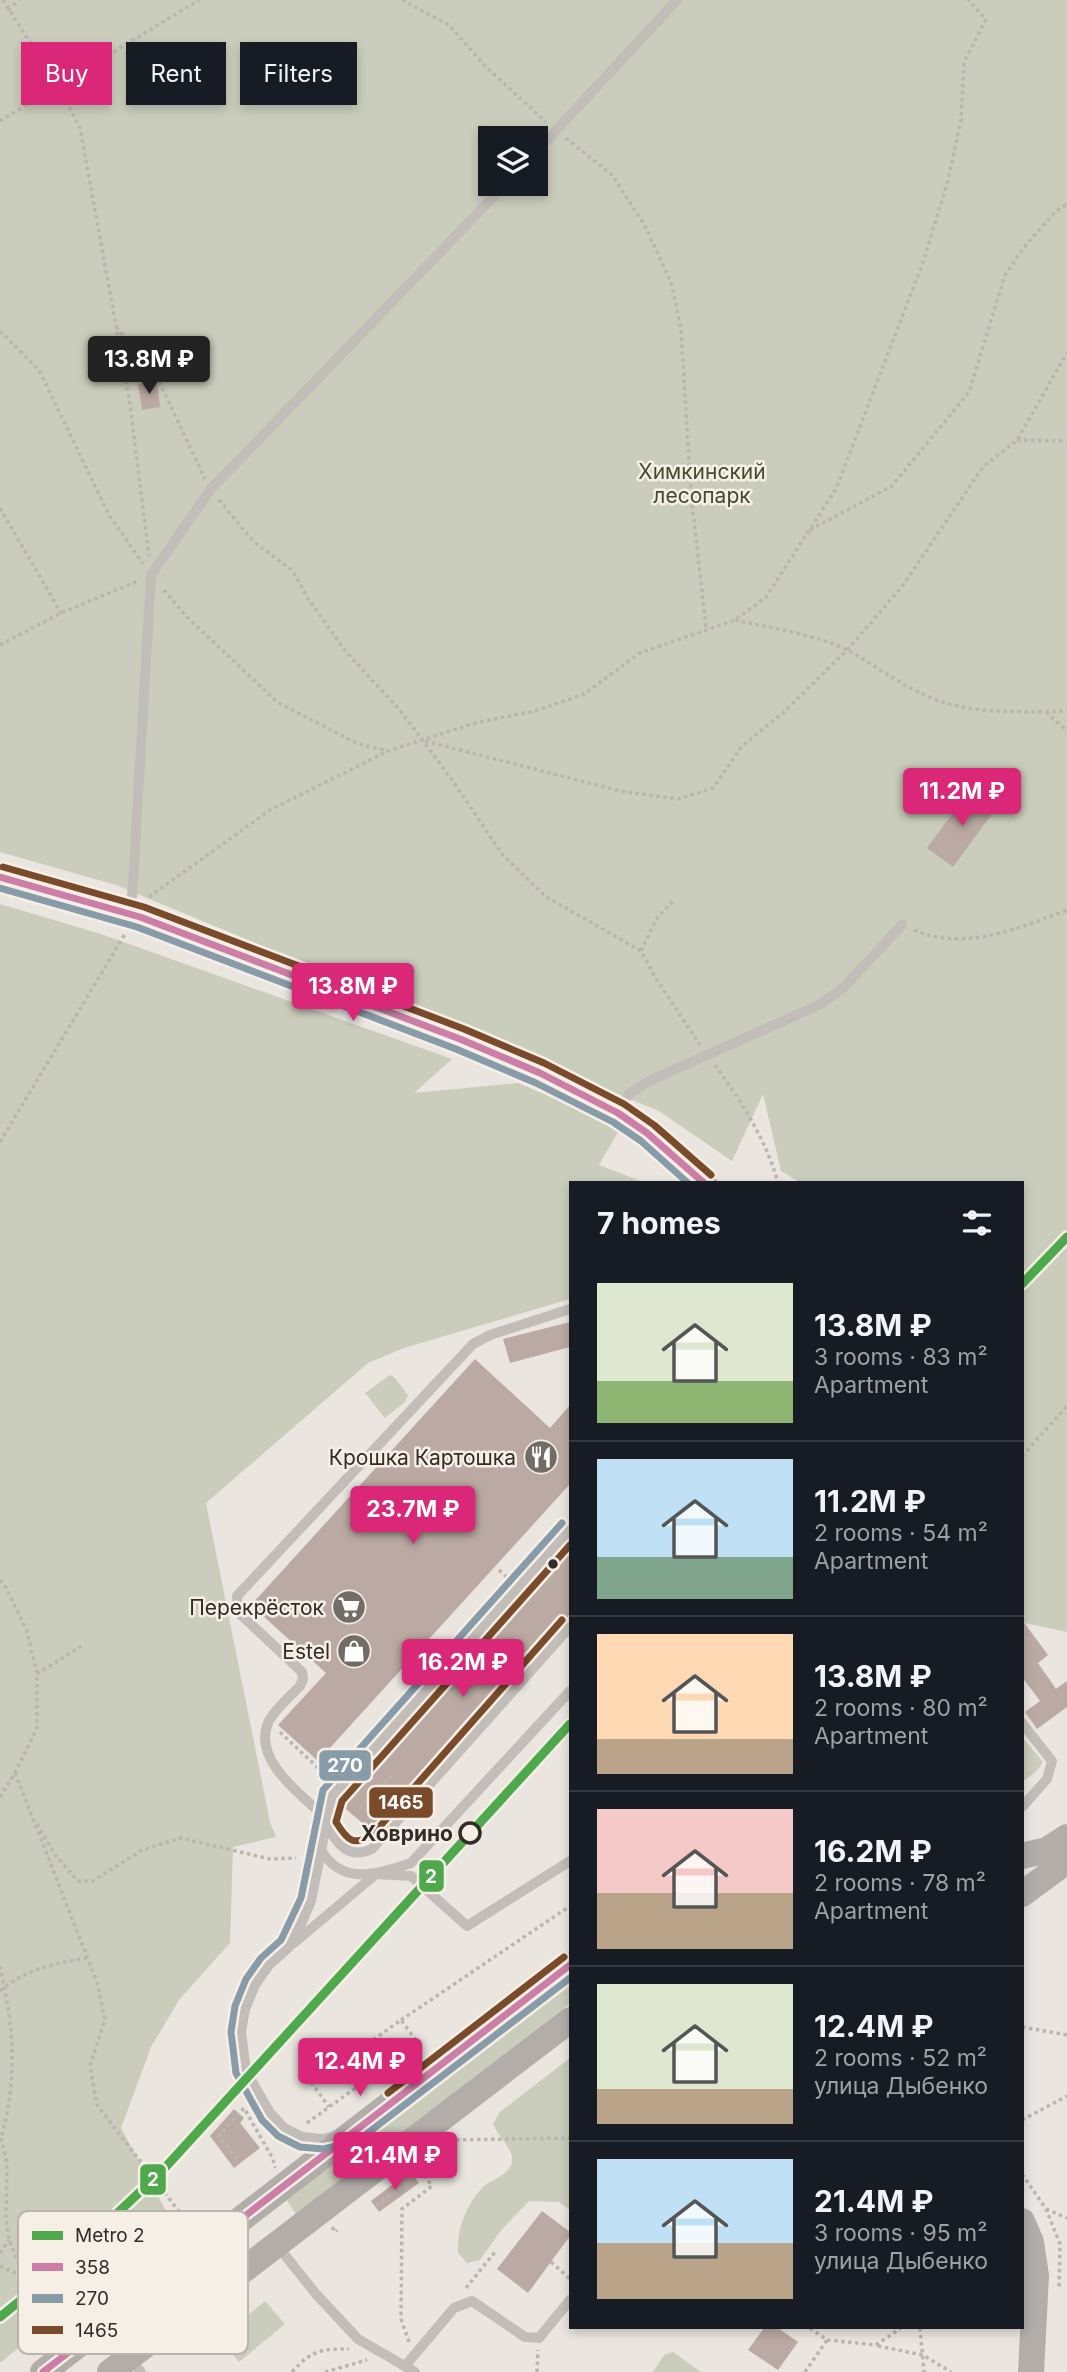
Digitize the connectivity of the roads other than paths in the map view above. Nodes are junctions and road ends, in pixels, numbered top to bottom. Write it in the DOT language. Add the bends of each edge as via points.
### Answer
graph roads {
  1 [pos="677,0"];
  2 [pos="548,139"];
  3 [pos="494,196"];
  4 [pos="0,877"];
  5 [pos="137,901"];
  6 [pos="902,925"];
  7 [pos="618,1113"];
  8 [pos="702,1181"];
  9 [pos="569,1309"];
  10 [pos="569,1531"];
  11 [pos="569,1629"];
  12 [pos="569,1692"];
  13 [pos="1024,1726"];
  14 [pos="1024,1805"];
  15 [pos="327,1821"];
  16 [pos="1067,1837"];
  17 [pos="320,1848"];
  18 [pos="1024,1856"];
  19 [pos="1067,1861"];
  20 [pos="569,1862"];
  21 [pos="376,1874"];
  22 [pos="1024,1893"];
  23 [pos="289,1947"];
  24 [pos="569,1966"];
  25 [pos="569,2021"];
  26 [pos="353,2132"];
  27 [pos="248,2213"];
  28 [pos="1024,2226"];
  29 [pos="276,2244"];
  30 [pos="248,2267"];
  31 [pos="569,2301"];
  32 [pos="66,2354"];
  33 [pos="143,2354"];
  34 [pos="405,2366"];
  35 [pos="127,2367"];
  36 [pos="43,2372"];
  37 [pos="415,2372"];
  38 [pos="1031,2372"];
  1 -- 2 [label="lane"];
  3 -- 5 [label="lane" via="210,490 151,575"];
  4 -- 7 [label="main road" via="140,917 343,994 540,1073"];
  6 -- 7 [label="lane" via="844,987 821,1004 649,1081 629,1094"];
  7 -- 8 [label="main road"];
  9 -- 15 [label="lane" via="473,1344 237,1597 238,1612 302,1672 300,1686 268,1721 267,1747 280,1775"];
  10 -- 15 [label="lane" via="332,1796"];
  11 -- 15 [label="lane" via="372,1849 354,1853 343,1849"];
  12 -- 21 [label="lane" via="411,1864"];
  13 -- 14 [label="lane" via="1052,1761 1047,1779"];
  15 -- 17 [label="lane"];
  16 -- 18 [label="main road" via="1047,1850"];
  17 -- 21 [label="lane" via="325,1858 344,1872"];
  17 -- 23 [label="lane" via="311,1901"];
  19 -- 22 [label="main road"];
  20 -- 21 [label="lane" via="467,1926 411,1876"];
  21 -- 23 [label="lane"];
  23 -- 26 [label="lane" via="269,1965 245,2009 240,2032 246,2071 284,2128 302,2137"];
  24 -- 26 [label="main road"];
  25 -- 29 [label="main road"];
  26 -- 27 [label="main road"];
  28 -- 38 [label="main road" via="1036,2276"];
  29 -- 30 [label="main road"];
  29 -- 34 [label="lane" via="362,2341"];
  31 -- 34 [label="lane" via="539,2338 525,2337 472,2301 454,2308"];
  32 -- 36 [label="main road"];
  33 -- 35 [label="main road"];
  34 -- 37 [label="lane"];
}
